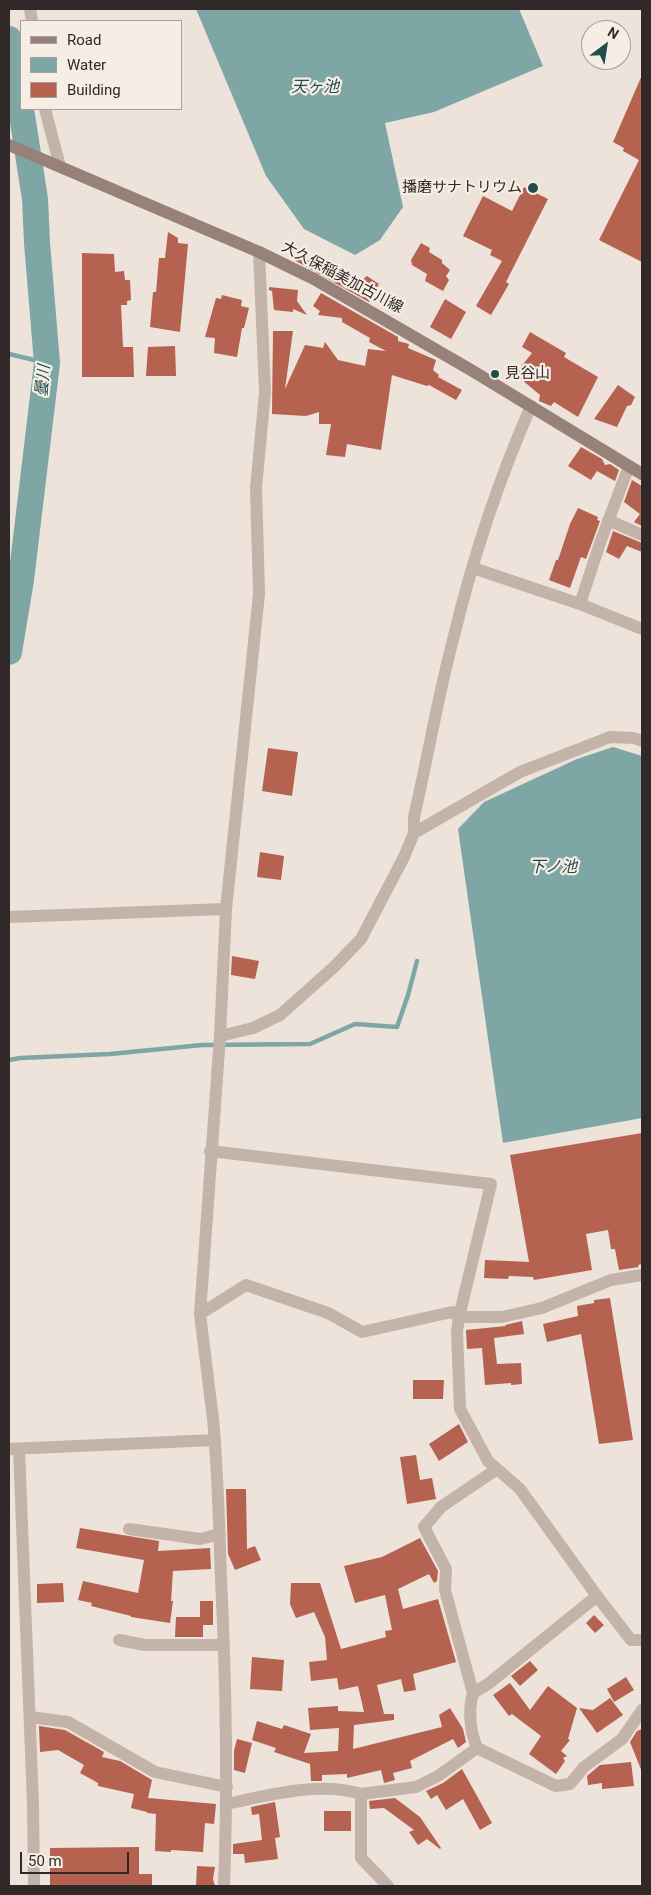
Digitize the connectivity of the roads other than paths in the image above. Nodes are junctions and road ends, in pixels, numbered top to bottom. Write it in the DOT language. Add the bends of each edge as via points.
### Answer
graph roads {
  1 [pos="46,110"];
  2 [pos="9,145"];
  3 [pos="60,166"];
  4 [pos="260,252"];
  5 [pos="531,406"];
  6 [pos="638,468"];
  7 [pos="608,520"];
  8 [pos="642,535"];
  9 [pos="474,568"];
  10 [pos="580,604"];
  11 [pos="642,628"];
  12 [pos="642,741"];
  13 [pos="414,833"];
  14 [pos="226,909"];
  15 [pos="9,917"];
  16 [pos="220,1036"];
  17 [pos="210,1151"];
  18 [pos="642,1275"];
  19 [pos="200,1314"];
  20 [pos="458,1317"];
  21 [pos="215,1440"];
  22 [pos="14,1449"];
  23 [pos="497,1469"];
  24 [pos="128,1529"];
  25 [pos="220,1534"];
  26 [pos="596,1596"];
  27 [pos="119,1640"];
  28 [pos="642,1640"];
  29 [pos="224,1646"];
  30 [pos="473,1693"];
  31 [pos="642,1710"];
  32 [pos="30,1717"];
  33 [pos="477,1748"];
  34 [pos="227,1787"];
  35 [pos="361,1794"];
  36 [pos="227,1804"];
  37 [pos="34,1886"];
  38 [pos="224,1886"];
  39 [pos="388,1886"];
  1 -- 3 [label="street"];
  2 -- 3 [label="main road, 大久保稲美加古川線"];
  3 -- 4 [label="main road, 大久保稲美加古川線"];
  4 -- 5 [label="main road, 大久保稲美加古川線" via="314,278"];
  4 -- 14 [label="street" via="265,392 256,488 259,594"];
  5 -- 6 [label="main road, 大久保稲美加古川線"];
  5 -- 9 [label="street" via="493,503"];
  6 -- 7 [label="street"];
  7 -- 8 [label="street"];
  7 -- 10 [label="street"];
  9 -- 10 [label="street"];
  9 -- 13 [label="street" via="454,636 414,817"];
  10 -- 11 [label="street"];
  12 -- 13 [label="street" via="610,737 520,772"];
  13 -- 16 [label="street" via="361,939 280,1015 253,1028"];
  14 -- 15 [label="street"];
  14 -- 16 [label="street"];
  16 -- 17 [label="street"];
  17 -- 19 [label="street"];
  17 -- 20 [label="street" via="491,1184"];
  18 -- 20 [label="street" via="610,1280 542,1308 502,1317"];
  19 -- 20 [label="street" via="246,1285 328,1313 362,1332 452,1312"];
  19 -- 21 [label="street"];
  20 -- 23 [label="street" via="460,1409 488,1461"];
  21 -- 22 [label="street"];
  21 -- 25 [label="street"];
  22 -- 32 [label="street"];
  23 -- 26 [label="street" via="520,1489"];
  23 -- 30 [label="street" via="441,1507 424,1527 446,1569 445,1590"];
  24 -- 25 [label="street" via="200,1539"];
  25 -- 29 [label="street"];
  26 -- 28 [label="street" via="631,1640"];
  26 -- 30 [label="street"];
  27 -- 29 [label="street" via="145,1645"];
  29 -- 34 [label="street"];
  30 -- 33 [label="street" via="470,1703 472,1736"];
  31 -- 33 [label="street" via="622,1739 584,1767 570,1784 556,1786"];
  32 -- 34 [label="street" via="68,1722 155,1772"];
  32 -- 37 [label="street"];
  33 -- 35 [label="street" via="438,1776 416,1787"];
  34 -- 36 [label="street"];
  35 -- 36 [label="street" via="347,1790 286,1791"];
  35 -- 39 [label="street" via="361,1858"];
  36 -- 38 [label="street"];
}
